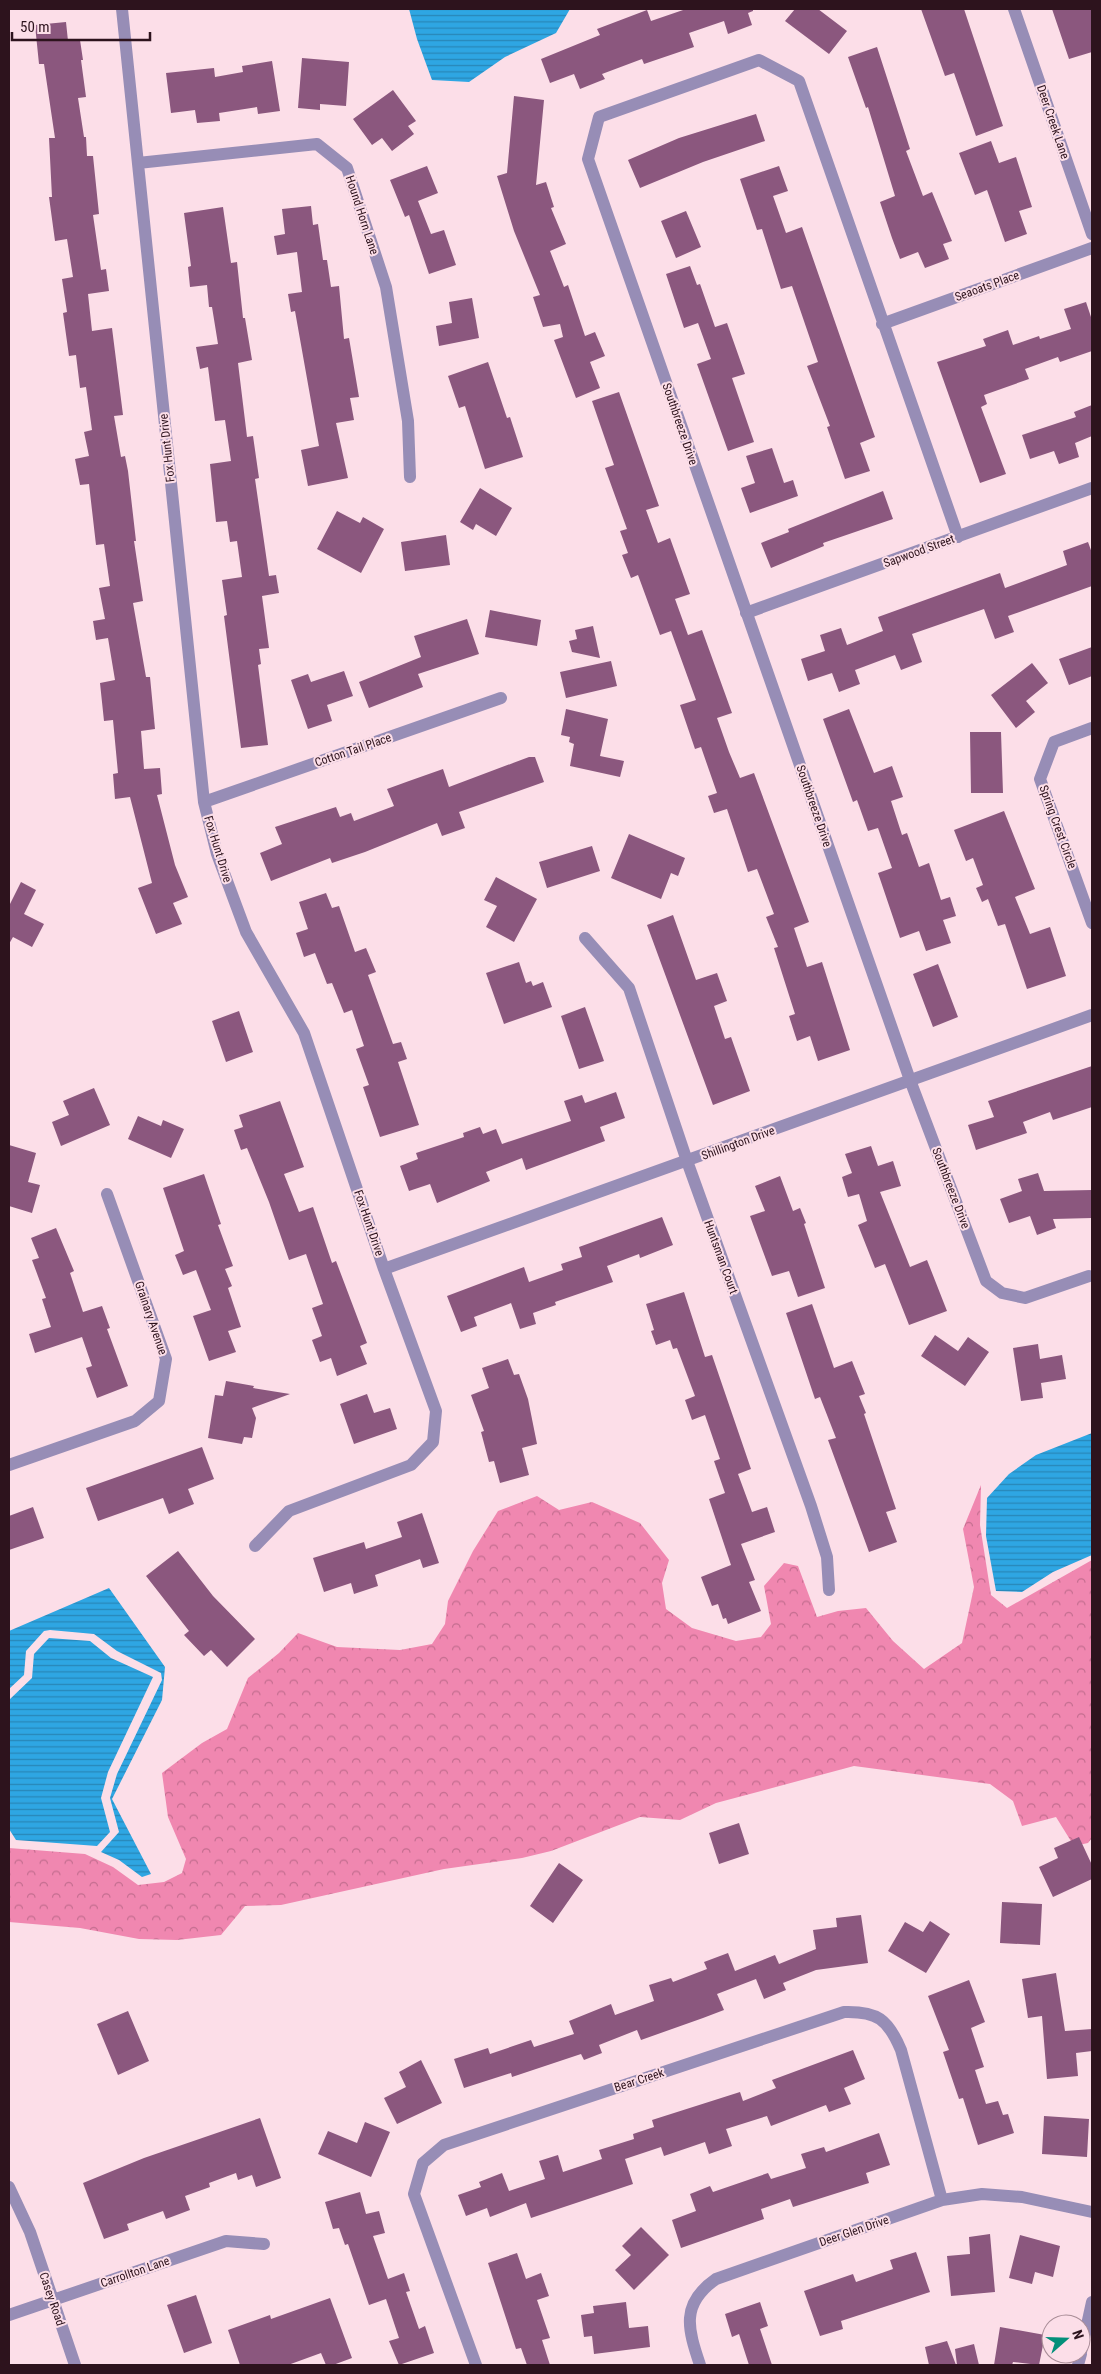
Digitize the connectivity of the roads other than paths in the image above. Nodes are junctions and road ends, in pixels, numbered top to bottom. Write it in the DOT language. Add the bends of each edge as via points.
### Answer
graph roads {
  1 [pos="122,9"];
  2 [pos="1014,9"];
  3 [pos="138,163"];
  4 [pos="1092,234"];
  5 [pos="1092,248"];
  6 [pos="882,324"];
  7 [pos="410,477"];
  8 [pos="1092,488"];
  9 [pos="958,537"];
  10 [pos="746,613"];
  11 [pos="501,698"];
  12 [pos="1092,728"];
  13 [pos="204,802"];
  14 [pos="1092,923"];
  15 [pos="585,938"];
  16 [pos="1092,1015"];
  17 [pos="910,1080"];
  18 [pos="687,1161"];
  19 [pos="107,1194"];
  20 [pos="384,1268"];
  21 [pos="1090,1276"];
  22 [pos="9,1465"];
  23 [pos="255,1546"];
  24 [pos="829,1590"];
  25 [pos="9,2187"];
  26 [pos="942,2200"];
  27 [pos="1092,2212"];
  28 [pos="264,2244"];
  29 [pos="52,2300"];
  30 [pos="9,2315"];
  31 [pos="75,2365"];
  32 [pos="476,2365"];
  33 [pos="700,2365"];
  1 -- 3 [label="street, Fox Hunt Drive"];
  2 -- 4 [label="street, Deer Creek Lane"];
  3 -- 7 [label="street, Hound Horn Lane" via="317,144 347,168 386,287 408,421"];
  3 -- 13 [label="street, Fox Hunt Drive"];
  5 -- 6 [label="street, Seaoats Place"];
  6 -- 9 [label="street, Southbreeze Drive"];
  6 -- 10 [label="street, Southbreeze Drive" via="799,81 759,60 600,117 588,159"];
  8 -- 9 [label="street, Sapwood Street"];
  9 -- 10 [label="street, Sapwood Street"];
  10 -- 17 [label="street, Southbreeze Drive"];
  11 -- 13 [label="street, Cotton Tail Place"];
  12 -- 14 [label="street, Spring Crest Circle" via="1054,742 1040,779"];
  13 -- 20 [label="street, Fox Hunt Drive" via="217,854 246,932 304,1033"];
  15 -- 18 [label="street, Huntsman Court" via="629,988"];
  16 -- 17 [label="street, Shillington Drive"];
  17 -- 18 [label="street, Shillington Drive"];
  17 -- 21 [label="street, Southbreeze Drive" via="986,1281 1002,1293 1025,1298"];
  18 -- 20 [label="street, Shillington Drive"];
  18 -- 24 [label="street, Huntsman Court" via="811,1506 827,1557"];
  19 -- 22 [label="street, Grainary Avenue" via="166,1360 159,1401 135,1421"];
  20 -- 23 [label="street, Fox Hunt Drive" via="436,1412 433,1442 411,1465 288,1512"];
  25 -- 29 [label="street, Casey Road" via="30,2232"];
  26 -- 27 [label="street, Deer Glen Drive" via="982,2194 1022,2197"];
  26 -- 32 [label="street, Bear Creek" via="894,2032 883,2021 864,2011 844,2012 444,2145 423,2163 414,2194"];
  26 -- 33 [label="street, Deer Glen Drive" via="716,2279 702,2288 688,2319"];
  28 -- 29 [label="street, Carrollton Lane" via="226,2241"];
  29 -- 30 [label="street, Carrollton Lane"];
  29 -- 31 [label="street, Casey Road"];
}
